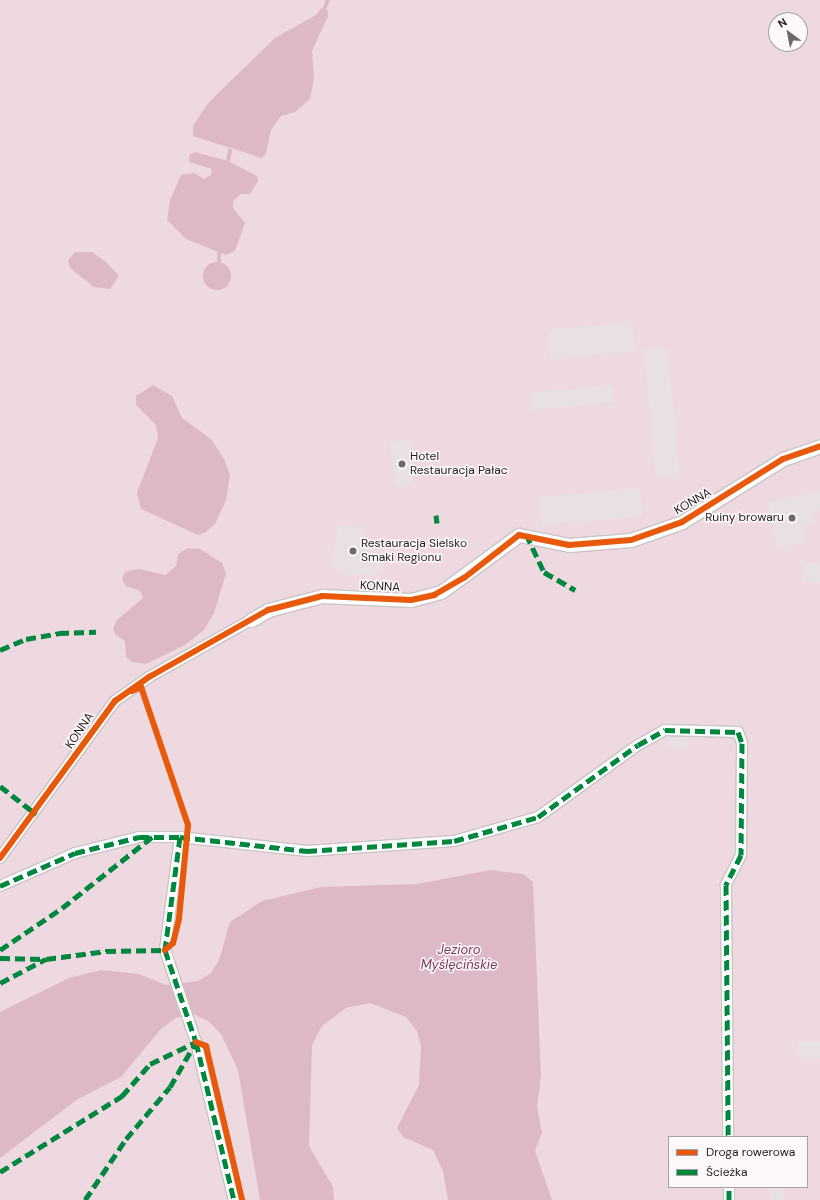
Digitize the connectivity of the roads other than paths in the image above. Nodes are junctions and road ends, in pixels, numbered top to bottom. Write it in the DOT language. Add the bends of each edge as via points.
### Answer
graph roads {
  1 [pos="820,446"];
  2 [pos="251,620"];
  3 [pos="180,837"];
  4 [pos="0,858"];
  5 [pos="0,886"];
  6 [pos="728,1136"];
  7 [pos="729,1188"];
  8 [pos="234,1200"];
  9 [pos="729,1200"];
  1 -- 2 [label="street, KONNA" via="783,459 682,522 631,540 569,546 519,536 441,592 411,600 322,596 268,610"];
  2 -- 4 [label="street, KONNA" via="149,677 115,701"];
  3 -- 5 [label="street" via="139,837 106,844"];
  3 -- 6 [label="street" via="307,851 454,841 538,817 638,745 665,730 738,732 742,743 741,855 726,885"];
  3 -- 8 [label="street" via="165,950 190,1022"];
  7 -- 9 [label="street"];
}
